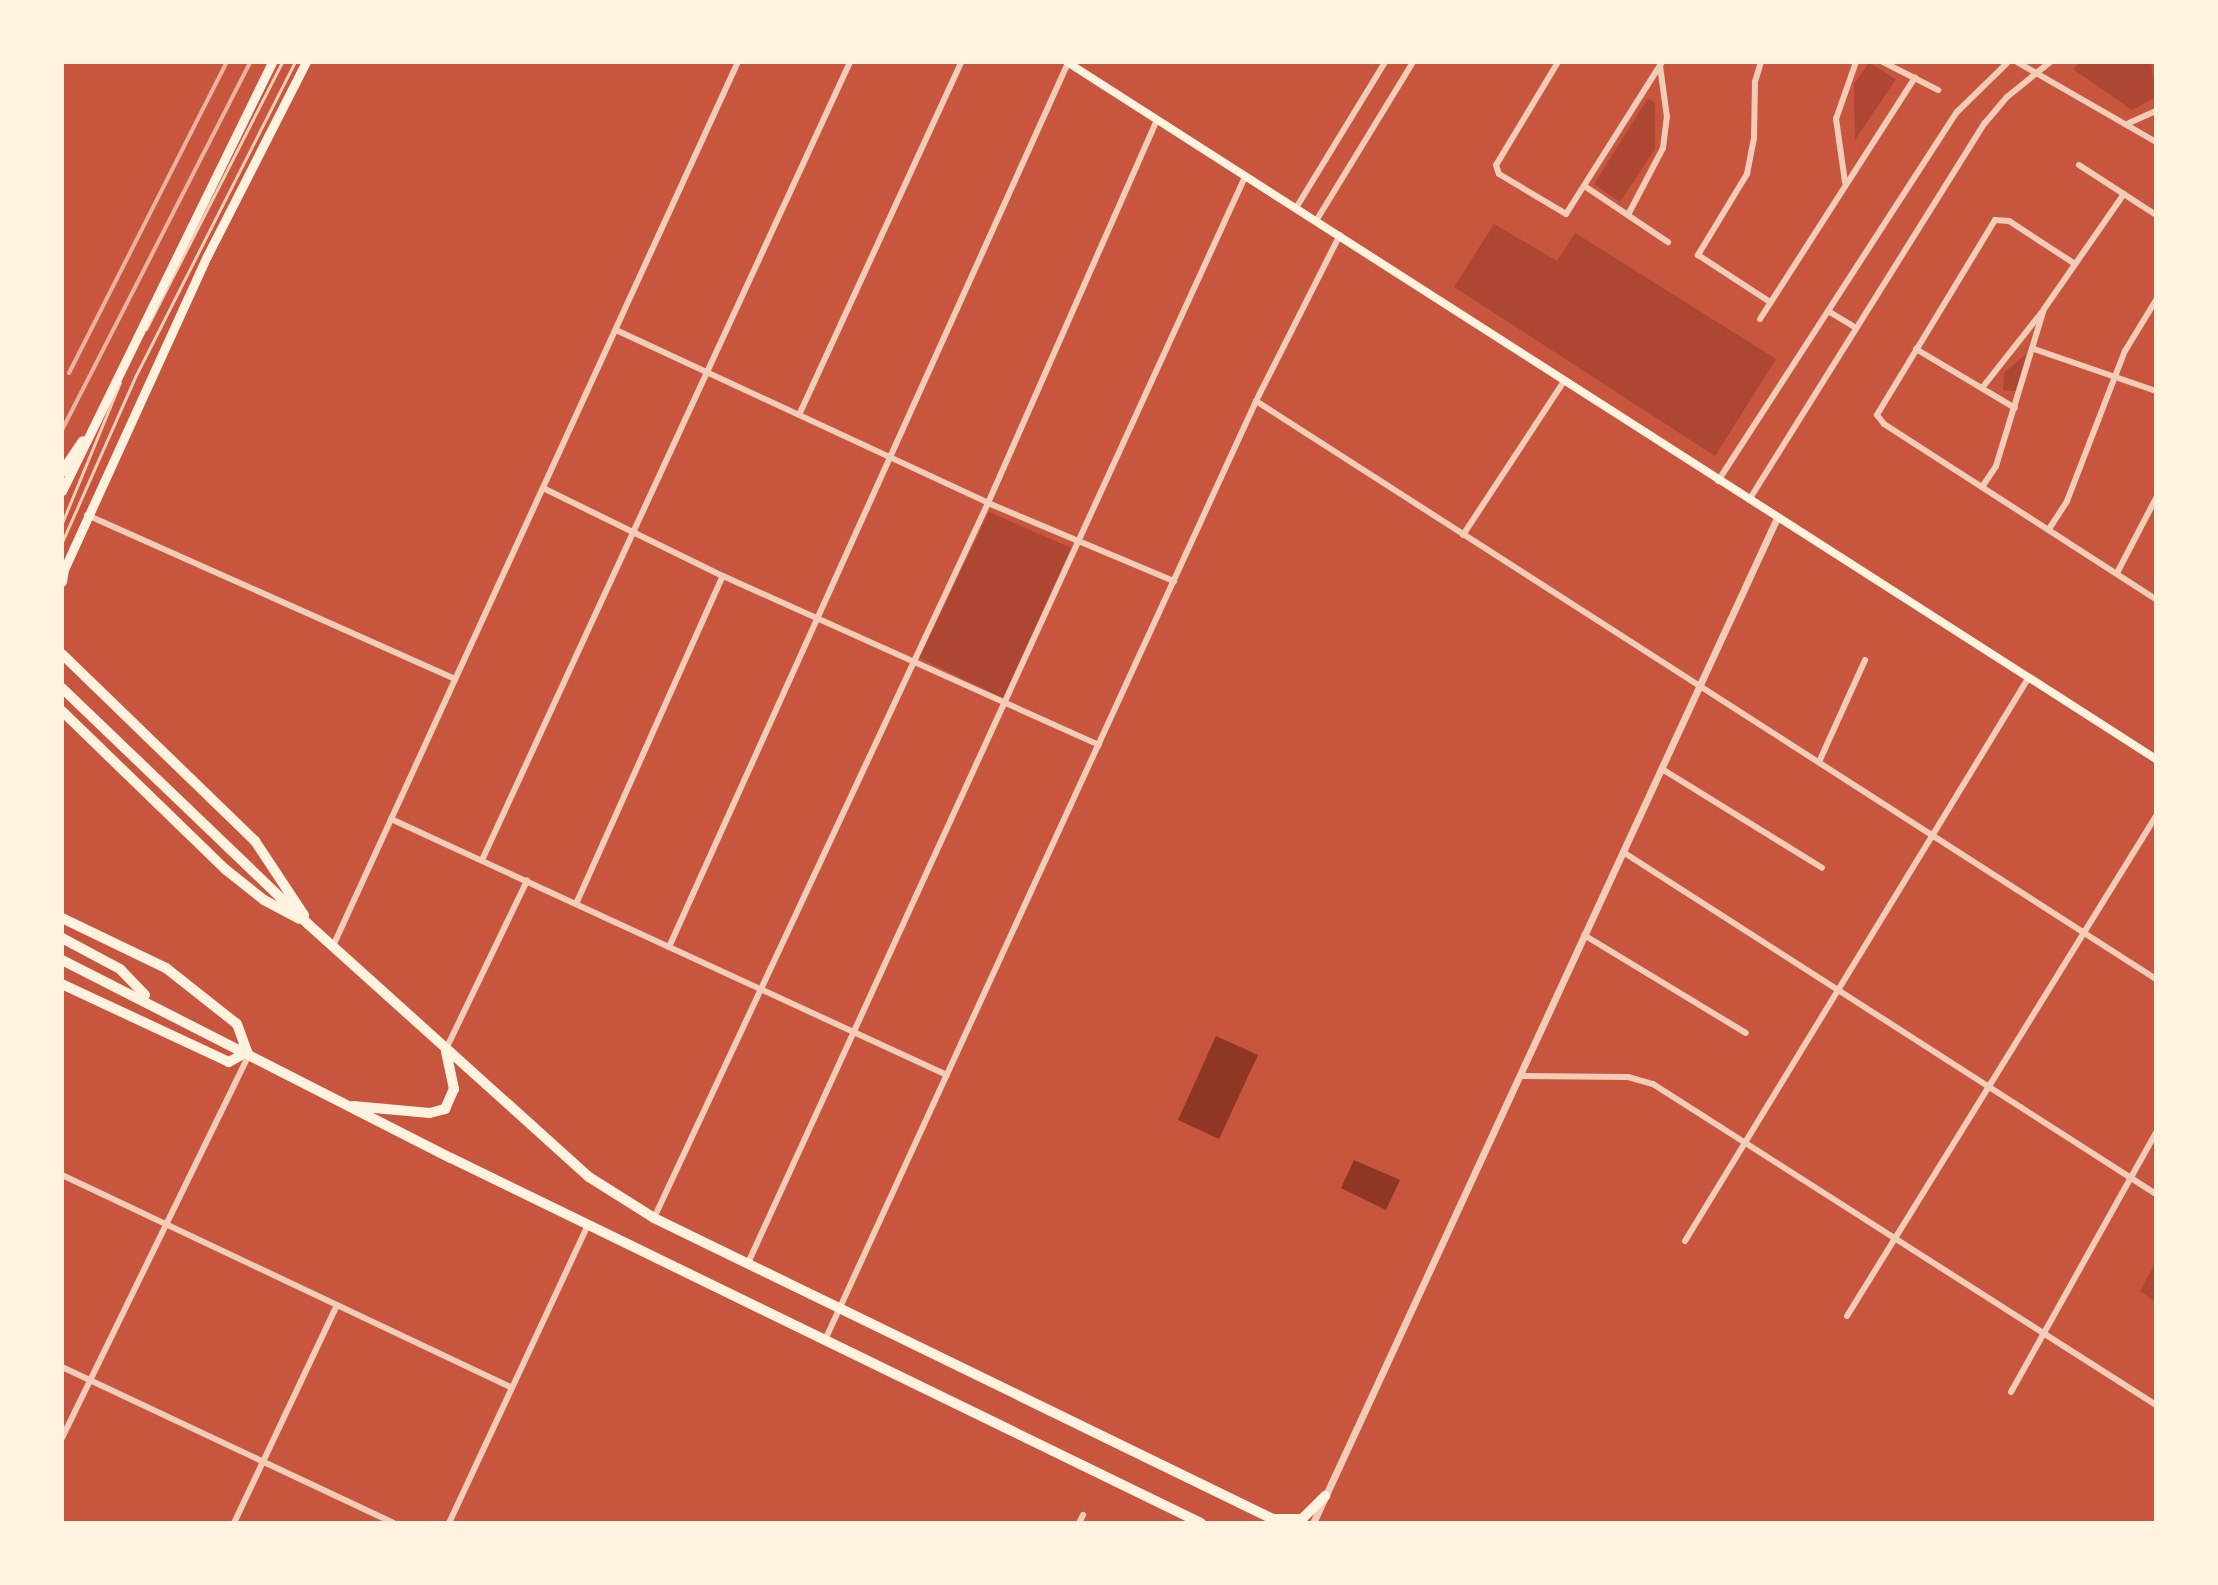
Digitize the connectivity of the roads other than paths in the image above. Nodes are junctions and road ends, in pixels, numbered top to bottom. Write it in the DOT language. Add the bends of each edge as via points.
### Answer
graph roads {
  1 [pos="272,62"];
  2 [pos="282,62"];
  3 [pos="295,62"];
  4 [pos="306,62"];
  5 [pos="738,62"];
  6 [pos="850,62"];
  7 [pos="961,62"];
  8 [pos="1068,62"];
  9 [pos="1385,62"];
  10 [pos="1413,62"];
  11 [pos="1558,62"];
  12 [pos="1761,62"];
  13 [pos="1856,62"];
  14 [pos="1883,62"];
  15 [pos="2008,62"];
  16 [pos="2017,62"];
  17 [pos="2050,62"];
  18 [pos="1661,63"];
  19 [pos="2036,72"];
  20 [pos="1915,78"];
  21 [pos="1938,90"];
  22 [pos="2156,111"];
  23 [pos="1157,120"];
  24 [pos="2129,123"];
  25 [pos="2154,138"];
  26 [pos="2079,165"];
  27 [pos="1245,177"];
  28 [pos="1845,182"];
  29 [pos="1586,187"];
  30 [pos="2124,194"];
  31 [pos="1296,208"];
  32 [pos="1629,213"];
  33 [pos="2156,215"];
  34 [pos="1316,221"];
  35 [pos="1340,235"];
  36 [pos="1668,242"];
  37 [pos="2075,264"];
  38 [pos="2156,300"];
  39 [pos="1770,302"];
  40 [pos="2044,309"];
  41 [pos="1828,311"];
  42 [pos="1760,319"];
  43 [pos="1855,327"];
  44 [pos="616,330"];
  45 [pos="1916,349"];
  46 [pos="2034,349"];
  47 [pos="707,374"];
  48 [pos="2113,377"];
  49 [pos="1564,381"];
  50 [pos="1982,388"];
  51 [pos="2156,391"];
  52 [pos="1256,401"];
  53 [pos="2015,408"];
  54 [pos="799,415"];
  55 [pos="83,441"];
  56 [pos="889,457"];
  57 [pos="62,472"];
  58 [pos="1718,481"];
  59 [pos="1982,487"];
  60 [pos="543,488"];
  61 [pos="62,491"];
  62 [pos="2156,498"];
  63 [pos="1749,500"];
  64 [pos="988,503"];
  65 [pos="87,515"];
  66 [pos="1777,518"];
  67 [pos="62,523"];
  68 [pos="2049,529"];
  69 [pos="634,532"];
  70 [pos="1463,535"];
  71 [pos="1079,541"];
  72 [pos="62,542"];
  73 [pos="63,572"];
  74 [pos="2117,573"];
  75 [pos="723,576"];
  76 [pos="1174,581"];
  77 [pos="62,582"];
  78 [pos="2156,599"];
  79 [pos="818,617"];
  80 [pos="62,654"];
  81 [pos="1865,660"];
  82 [pos="913,661"];
  83 [pos="2029,677"];
  84 [pos="455,679"];
  85 [pos="1700,687"];
  86 [pos="62,688"];
  87 [pos="1005,703"];
  88 [pos="62,711"];
  89 [pos="1099,745"];
  90 [pos="2156,759"];
  91 [pos="1819,762"];
  92 [pos="1662,769"];
  93 [pos="2156,816"];
  94 [pos="391,819"];
  95 [pos="1931,838"];
  96 [pos="1623,852"];
  97 [pos="482,860"];
  98 [pos="1822,868"];
  99 [pos="527,881"];
  100 [pos="576,904"];
  101 [pos="62,918"];
  102 [pos="308,924"];
  103 [pos="1584,935"];
  104 [pos="2085,935"];
  105 [pos="62,938"];
  106 [pos="333,946"];
  107 [pos="669,947"];
  108 [pos="62,960"];
  109 [pos="2156,979"];
  110 [pos="62,984"];
  111 [pos="762,989"];
  112 [pos="1839,989"];
  113 [pos="148,999"];
  114 [pos="854,1032"];
  115 [pos="1746,1033"];
  116 [pos="446,1049"];
  117 [pos="248,1052"];
  118 [pos="947,1075"];
  119 [pos="1520,1076"];
  120 [pos="1990,1090"];
  121 [pos="347,1105"];
  122 [pos="2156,1133"];
  123 [pos="1745,1142"];
  124 [pos="62,1175"];
  125 [pos="2130,1178"];
  126 [pos="2156,1194"];
  127 [pos="654,1218"];
  128 [pos="165,1223"];
  129 [pos="588,1225"];
  130 [pos="1685,1241"];
  131 [pos="1896,1241"];
  132 [pos="748,1263"];
  133 [pos="337,1305"];
  134 [pos="840,1308"];
  135 [pos="1847,1316"];
  136 [pos="2043,1335"];
  137 [pos="825,1340"];
  138 [pos="62,1367"];
  139 [pos="89,1380"];
  140 [pos="510,1387"];
  141 [pos="2011,1392"];
  142 [pos="2156,1405"];
  143 [pos="62,1438"];
  144 [pos="262,1461"];
  145 [pos="1325,1496"];
  146 [pos="1083,1515"];
  147 [pos="1267,1516"];
  148 [pos="234,1523"];
  149 [pos="393,1523"];
  150 [pos="449,1523"];
  151 [pos="1079,1523"];
  152 [pos="1201,1523"];
  153 [pos="1281,1523"];
  154 [pos="1313,1523"];
  1 -- 55 [label="main road"];
  2 -- 67 [label="lane" via="123,374"];
  3 -- 72 [label="lane" via="98,457"];
  4 -- 65 [label="main road" via="207,256"];
  5 -- 44 [label="street"];
  6 -- 47 [label="street"];
  7 -- 54 [label="street"];
  8 -- 23 [label="main road"];
  8 -- 56 [label="street"];
  9 -- 31 [label="street"];
  10 -- 34 [label="street"];
  11 -- 29 [label="street" via="1496,169 1563,214 1572,211"];
  12 -- 39 [label="street" via="1747,174 1698,255"];
  13 -- 28 [label="street" via="1836,119"];
  14 -- 20 [label="street"];
  15 -- 41 [label="street" via="1957,112"];
  16 -- 19 [label="street"];
  17 -- 19 [label="street"];
  18 -- 29 [label="street"];
  18 -- 32 [label="street" via="1667,117 1663,148"];
  19 -- 24 [label="street"];
  19 -- 43 [label="street" via="1985,123"];
  20 -- 21 [label="street"];
  20 -- 28 [label="street"];
  22 -- 24 [label="street"];
  23 -- 27 [label="main road"];
  23 -- 64 [label="street"];
  24 -- 25 [label="street"];
  26 -- 30 [label="street"];
  27 -- 31 [label="main road"];
  27 -- 71 [label="street"];
  28 -- 39 [label="street"];
  29 -- 32 [label="street"];
  30 -- 33 [label="street"];
  30 -- 37 [label="street"];
  31 -- 34 [label="main road"];
  32 -- 36 [label="street"];
  34 -- 35 [label="main road"];
  35 -- 49 [label="main road"];
  35 -- 52 [label="street"];
  37 -- 40 [label="street"];
  37 -- 45 [label="street" via="2009,221 1995,220"];
  38 -- 48 [label="street"];
  39 -- 42 [label="street"];
  40 -- 46 [label="street"];
  40 -- 50 [label="street"];
  41 -- 43 [label="street"];
  41 -- 58 [label="street"];
  43 -- 63 [label="street"];
  44 -- 47 [label="street"];
  44 -- 60 [label="street"];
  45 -- 50 [label="street"];
  45 -- 59 [label="street" via="1877,413 1884,424"];
  46 -- 48 [label="street"];
  46 -- 53 [label="street"];
  47 -- 54 [label="street"];
  47 -- 69 [label="street"];
  48 -- 51 [label="street"];
  48 -- 68 [label="street" via="2076,481"];
  49 -- 58 [label="main road"];
  49 -- 70 [label="street"];
  50 -- 53 [label="street"];
  52 -- 70 [label="street"];
  52 -- 76 [label="street"];
  53 -- 59 [label="street" via="1996,466"];
  54 -- 56 [label="street"];
  55 -- 57 [label="highway"];
  55 -- 61 [label="main road"];
  56 -- 64 [label="street"];
  56 -- 79 [label="street"];
  58 -- 63 [label="main road"];
  59 -- 68 [label="street"];
  60 -- 69 [label="street"];
  60 -- 84 [label="street"];
  62 -- 74 [label="street"];
  63 -- 66 [label="main road"];
  64 -- 71 [label="street"];
  64 -- 82 [label="street"];
  65 -- 73 [label="main road"];
  65 -- 84 [label="street"];
  66 -- 83 [label="main road"];
  66 -- 85 [label="street"];
  68 -- 74 [label="street"];
  69 -- 75 [label="street"];
  69 -- 97 [label="street"];
  70 -- 85 [label="street"];
  71 -- 76 [label="street"];
  71 -- 87 [label="street"];
  73 -- 77 [label="highway"];
  74 -- 78 [label="street"];
  75 -- 79 [label="street"];
  75 -- 100 [label="street"];
  76 -- 89 [label="street"];
  79 -- 82 [label="street"];
  79 -- 107 [label="street"];
  80 -- 102 [label="highway" via="255,841"];
  81 -- 91 [label="street"];
  82 -- 87 [label="street"];
  82 -- 111 [label="street"];
  83 -- 90 [label="main road"];
  83 -- 95 [label="street"];
  84 -- 94 [label="street"];
  85 -- 91 [label="street"];
  85 -- 92 [label="street"];
  86 -- 102 [label="highway"];
  87 -- 89 [label="street"];
  87 -- 114 [label="street"];
  88 -- 102 [label="highway" via="247,888"];
  89 -- 118 [label="street"];
  91 -- 95 [label="street"];
  92 -- 96 [label="street"];
  92 -- 98 [label="street"];
  93 -- 104 [label="street"];
  94 -- 97 [label="street"];
  94 -- 106 [label="street"];
  95 -- 104 [label="street"];
  95 -- 112 [label="street"];
  96 -- 103 [label="street"];
  96 -- 112 [label="street"];
  97 -- 99 [label="street"];
  99 -- 100 [label="street"];
  99 -- 116 [label="street"];
  100 -- 107 [label="street"];
  101 -- 117 [label="highway" via="166,968 237,1024"];
  102 -- 106 [label="highway"];
  103 -- 115 [label="street"];
  103 -- 119 [label="street"];
  104 -- 109 [label="street"];
  104 -- 120 [label="street"];
  105 -- 113 [label="highway" via="120,969"];
  106 -- 116 [label="highway"];
  107 -- 111 [label="street"];
  108 -- 113 [label="highway"];
  110 -- 117 [label="highway" via="229,1062"];
  111 -- 114 [label="street"];
  111 -- 127 [label="street"];
  112 -- 120 [label="street"];
  112 -- 123 [label="street"];
  113 -- 117 [label="highway"];
  114 -- 118 [label="street"];
  114 -- 132 [label="street"];
  116 -- 121 [label="highway" via="454,1089 445,1109 430,1113"];
  116 -- 127 [label="highway" via="571,1162"];
  117 -- 121 [label="highway"];
  117 -- 128 [label="street"];
  118 -- 134 [label="street"];
  119 -- 123 [label="street" via="1645,1080"];
  119 -- 145 [label="street"];
  120 -- 125 [label="street"];
  120 -- 131 [label="street"];
  121 -- 129 [label="highway"];
  122 -- 125 [label="street"];
  123 -- 130 [label="street"];
  123 -- 131 [label="street"];
  124 -- 128 [label="street"];
  125 -- 126 [label="street"];
  125 -- 136 [label="street"];
  127 -- 132 [label="highway"];
  128 -- 133 [label="street"];
  128 -- 139 [label="street"];
  129 -- 137 [label="highway"];
  129 -- 140 [label="street"];
  131 -- 135 [label="street"];
  131 -- 136 [label="street"];
  132 -- 134 [label="highway"];
  133 -- 140 [label="street"];
  133 -- 144 [label="street"];
  134 -- 137 [label="street"];
  134 -- 147 [label="highway"];
  136 -- 141 [label="street"];
  136 -- 142 [label="street"];
  137 -- 152 [label="highway"];
  138 -- 139 [label="street"];
  139 -- 143 [label="street"];
  139 -- 144 [label="street"];
  140 -- 150 [label="street"];
  144 -- 148 [label="street"];
  144 -- 149 [label="street"];
  145 -- 147 [label="highway" via="1302,1519"];
  145 -- 154 [label="street"];
  146 -- 151 [label="street"];
  147 -- 153 [label="highway"];
}
